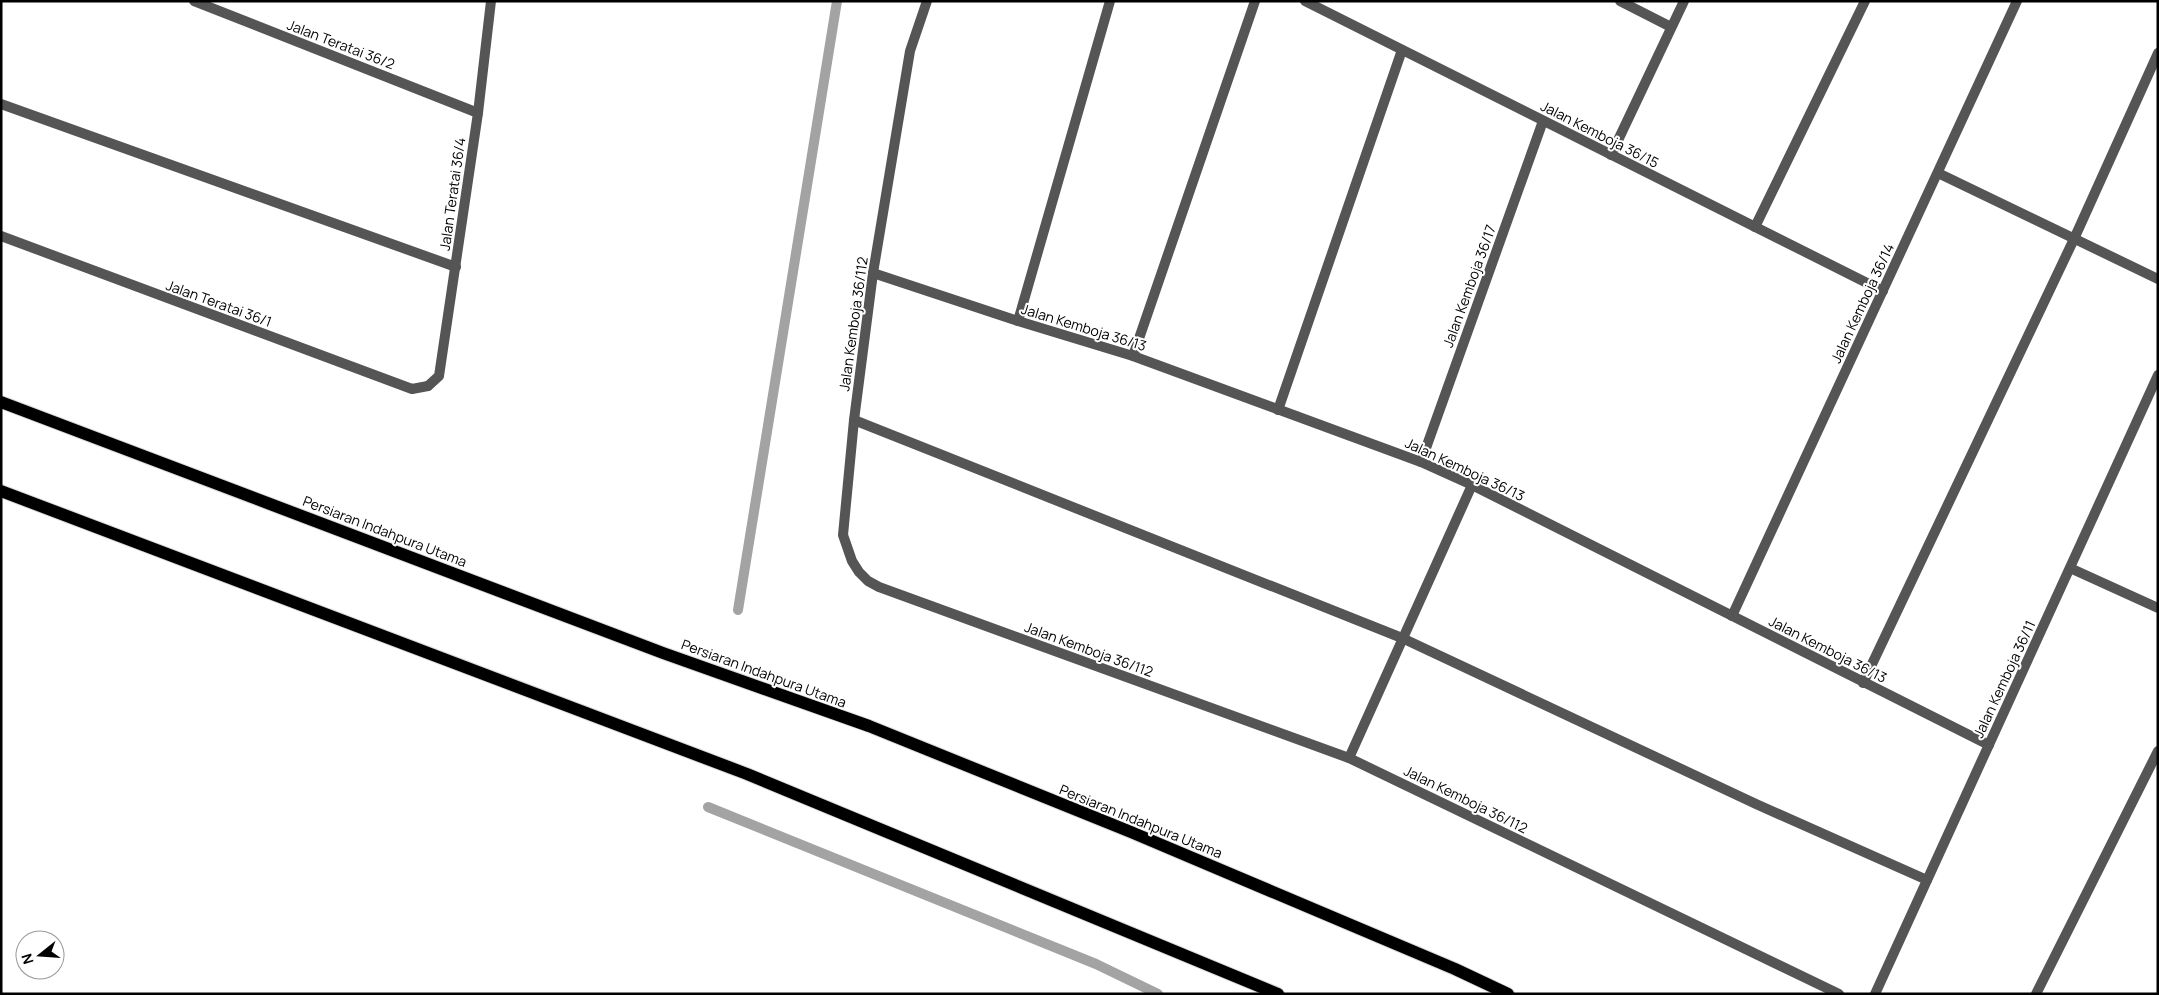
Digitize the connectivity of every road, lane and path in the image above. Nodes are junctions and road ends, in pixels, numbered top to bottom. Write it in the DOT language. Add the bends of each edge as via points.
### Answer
graph roads {
  1 [pos="194,1"];
  2 [pos="492,1"];
  3 [pos="927,1"];
  4 [pos="1110,1"];
  5 [pos="1255,1"];
  6 [pos="1305,1"];
  7 [pos="1620,1"];
  8 [pos="1684,1"];
  9 [pos="1865,1"];
  10 [pos="2017,1"];
  11 [pos="1671,27"];
  12 [pos="1402,50"];
  13 [pos="2158,54"];
  14 [pos="1,104"];
  15 [pos="478,112"];
  16 [pos="1543,121"];
  17 [pos="1611,155"];
  18 [pos="1938,173"];
  19 [pos="1755,227"];
  20 [pos="1,236"];
  21 [pos="2074,239"];
  22 [pos="456,267"];
  23 [pos="873,273"];
  24 [pos="2158,278"];
  25 [pos="1883,291"];
  26 [pos="1018,321"];
  27 [pos="1133,356"];
  28 [pos="2158,375"];
  29 [pos="428,386"];
  30 [pos="1,402"];
  31 [pos="1278,410"];
  32 [pos="854,420"];
  33 [pos="1421,462"];
  34 [pos="1472,485"];
  35 [pos="1,491"];
  36 [pos="2070,568"];
  37 [pos="2158,608"];
  38 [pos="1732,616"];
  39 [pos="1402,638"];
  40 [pos="1863,683"];
  41 [pos="1989,745"];
  42 [pos="2158,751"];
  43 [pos="1348,758"];
  44 [pos="1927,880"];
  45 [pos="1278,994"];
  46 [pos="1508,994"];
  47 [pos="1839,994"];
  48 [pos="1875,994"];
  49 [pos="2036,994"];
  1 -- 15 [label="street, Jalan Teratai 36/2"];
  2 -- 15 [label="street, Jalan Teratai 36/4"];
  3 -- 23 [label="street, Jalan Kemboja 36/112" via="910,51"];
  4 -- 26 [label="street"];
  5 -- 27 [label="street"];
  6 -- 12 [label="street, Jalan Kemboja 36/15"];
  7 -- 11 [label="street"];
  8 -- 11 [label="street"];
  9 -- 19 [label="street"];
  10 -- 18 [label="street, Jalan Kemboja 36/14"];
  11 -- 17 [label="street"];
  12 -- 16 [label="street, Jalan Kemboja 36/15"];
  12 -- 31 [label="street"];
  13 -- 21 [label="street"];
  14 -- 22 [label="street"];
  15 -- 22 [label="street, Jalan Teratai 36/4"];
  16 -- 17 [label="street, Jalan Kemboja 36/15"];
  16 -- 33 [label="street, Jalan Kemboja 36/17"];
  17 -- 19 [label="street, Jalan Kemboja 36/15"];
  18 -- 21 [label="street"];
  18 -- 25 [label="street, Jalan Kemboja 36/14"];
  19 -- 25 [label="street, Jalan Kemboja 36/15"];
  20 -- 29 [label="street, Jalan Teratai 36/1" via="412,390"];
  21 -- 24 [label="street"];
  21 -- 40 [label="street"];
  22 -- 29 [label="street, Jalan Teratai 36/4" via="440,376"];
  23 -- 26 [label="street, Jalan Kemboja 36/13"];
  23 -- 32 [label="street, Jalan Kemboja 36/112"];
  25 -- 38 [label="street, Jalan Kemboja 36/14"];
  26 -- 27 [label="street, Jalan Kemboja 36/13"];
  27 -- 31 [label="street, Jalan Kemboja 36/13"];
  28 -- 36 [label="street, Jalan Kemboja 36/11"];
  30 -- 46 [label="main road, Persiaran Indahpura Utama" via="663,653 869,726 1131,832"];
  31 -- 33 [label="street, Jalan Kemboja 36/13"];
  32 -- 39 [label="street"];
  32 -- 43 [label="street, Jalan Kemboja 36/112" via="844,535 852,561 868,581"];
  33 -- 34 [label="street, Jalan Kemboja 36/13"];
  34 -- 38 [label="street, Jalan Kemboja 36/13"];
  34 -- 39 [label="street"];
  35 -- 45 [label="main road" via="747,774"];
  36 -- 37 [label="street"];
  36 -- 41 [label="street, Jalan Kemboja 36/11"];
  38 -- 40 [label="street, Jalan Kemboja 36/13"];
  39 -- 43 [label="street"];
  39 -- 44 [label="street" via="1756,804"];
  40 -- 41 [label="street, Jalan Kemboja 36/13"];
  41 -- 44 [label="street, Jalan Kemboja 36/11"];
  42 -- 49 [label="street"];
  43 -- 47 [label="street, Jalan Kemboja 36/112"];
  44 -- 48 [label="street, Jalan Kemboja 36/11"];
}
